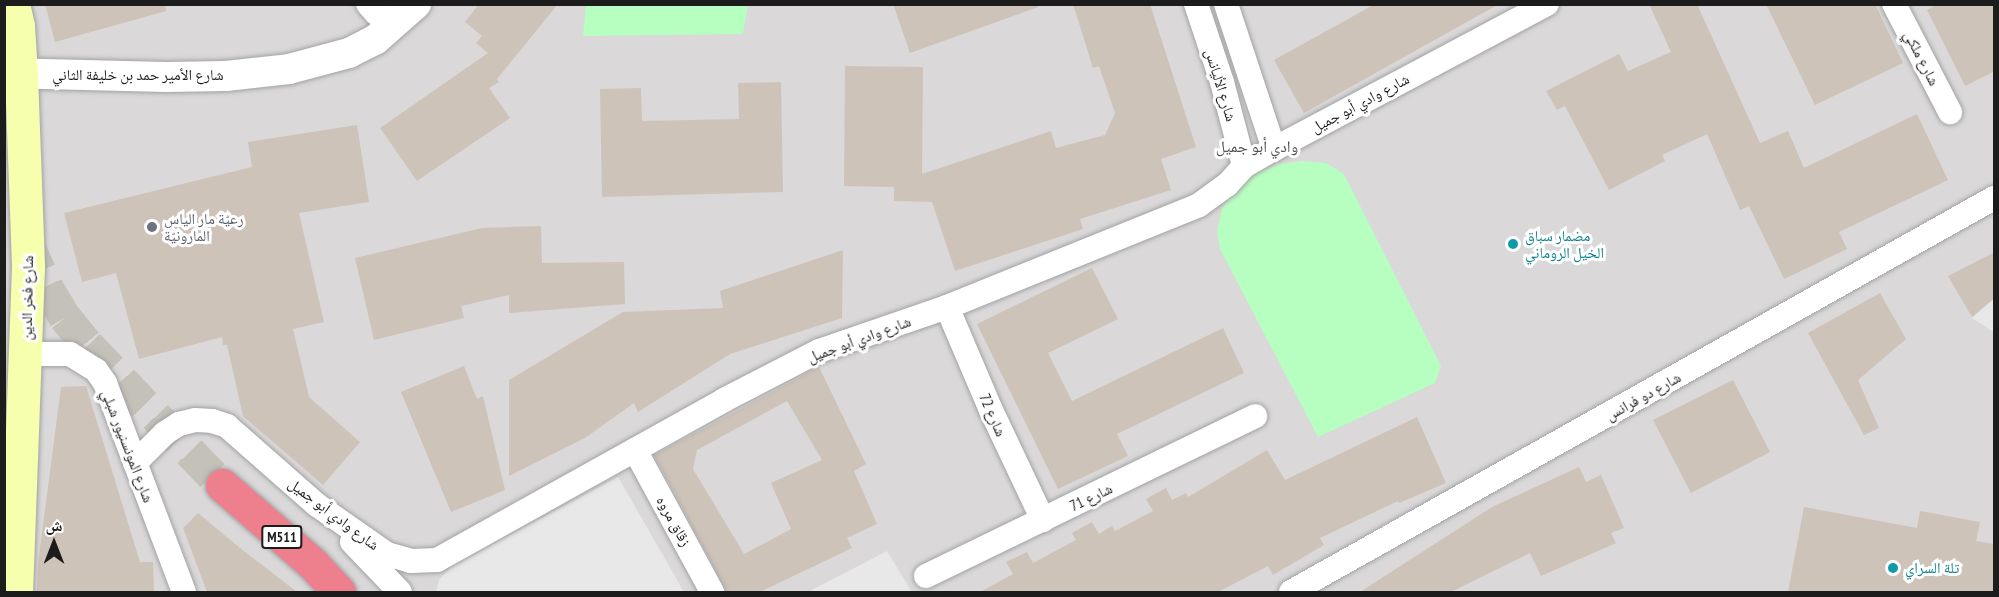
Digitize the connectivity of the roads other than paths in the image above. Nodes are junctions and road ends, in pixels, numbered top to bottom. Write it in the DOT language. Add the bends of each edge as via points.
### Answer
graph roads {
  1 [pos="13,4"];
  2 [pos="368,4"];
  3 [pos="1196,4"];
  4 [pos="1226,4"];
  5 [pos="1547,4"];
  6 [pos="1894,4"];
  7 [pos="407,14"];
  8 [pos="13,73"];
  9 [pos="1950,112"];
  10 [pos="1274,149"];
  11 [pos="1244,166"];
  12 [pos="1995,198"];
  13 [pos="947,308"];
  14 [pos="26,354"];
  15 [pos="1255,416"];
  16 [pos="635,450"];
  17 [pos="135,463"];
  18 [pos="222,485"];
  19 [pos="317,505"];
  20 [pos="1043,520"];
  21 [pos="926,576"];
  22 [pos="16,592"];
  23 [pos="184,592"];
  24 [pos="339,592"];
  25 [pos="400,592"];
  26 [pos="712,592"];
  27 [pos="1291,592"];
  1 -- 8 [label="main road, شارع فخر الدين" via="18,26"];
  2 -- 7 [label="street" via="376,13"];
  3 -- 11 [label="street, شارع الأليانس"];
  4 -- 10 [label="street, شارع الأليانس"];
  5 -- 10 [label="street, شارع وادي أبو جميل"];
  6 -- 9 [label="street, شارع ملكي"];
  7 -- 8 [label="street, شارع الأمير حمد بن خليفة الثاني" via="375,40 349,53 289,69 176,77"];
  8 -- 14 [label="main road, شارع فخر الدين" via="28,267"];
  10 -- 11 [label="street, شارع وادي أبو جميل"];
  11 -- 13 [label="street, شارع وادي أبو جميل" via="1227,185 1199,205"];
  12 -- 27 [label="street, شارع دو فرانس"];
  13 -- 16 [label="street, شارع وادي أبو جميل" via="819,351"];
  13 -- 20 [label="street, شارع 72"];
  14 -- 17 [label="street, شارع المونسنيور شبلي" via="70,354 96,370 105,383"];
  14 -- 22 [label="main road, شارع فخر الدين"];
  15 -- 20 [label="street, شارع 71"];
  16 -- 19 [label="street, شارع وادي أبو جميل" via="437,560 411,561 387,554"];
  16 -- 26 [label="street, زقاق مروه"];
  17 -- 19 [label="street, شارع وادي أبو جميل" via="179,424 212,421 227,426"];
  17 -- 23 [label="street, شارع المونسنيور شبلي"];
  18 -- 24 [label="highway, M511" via="312,563"];
  19 -- 25 [label="street"];
  20 -- 21 [label="street, شارع 71"];
}
